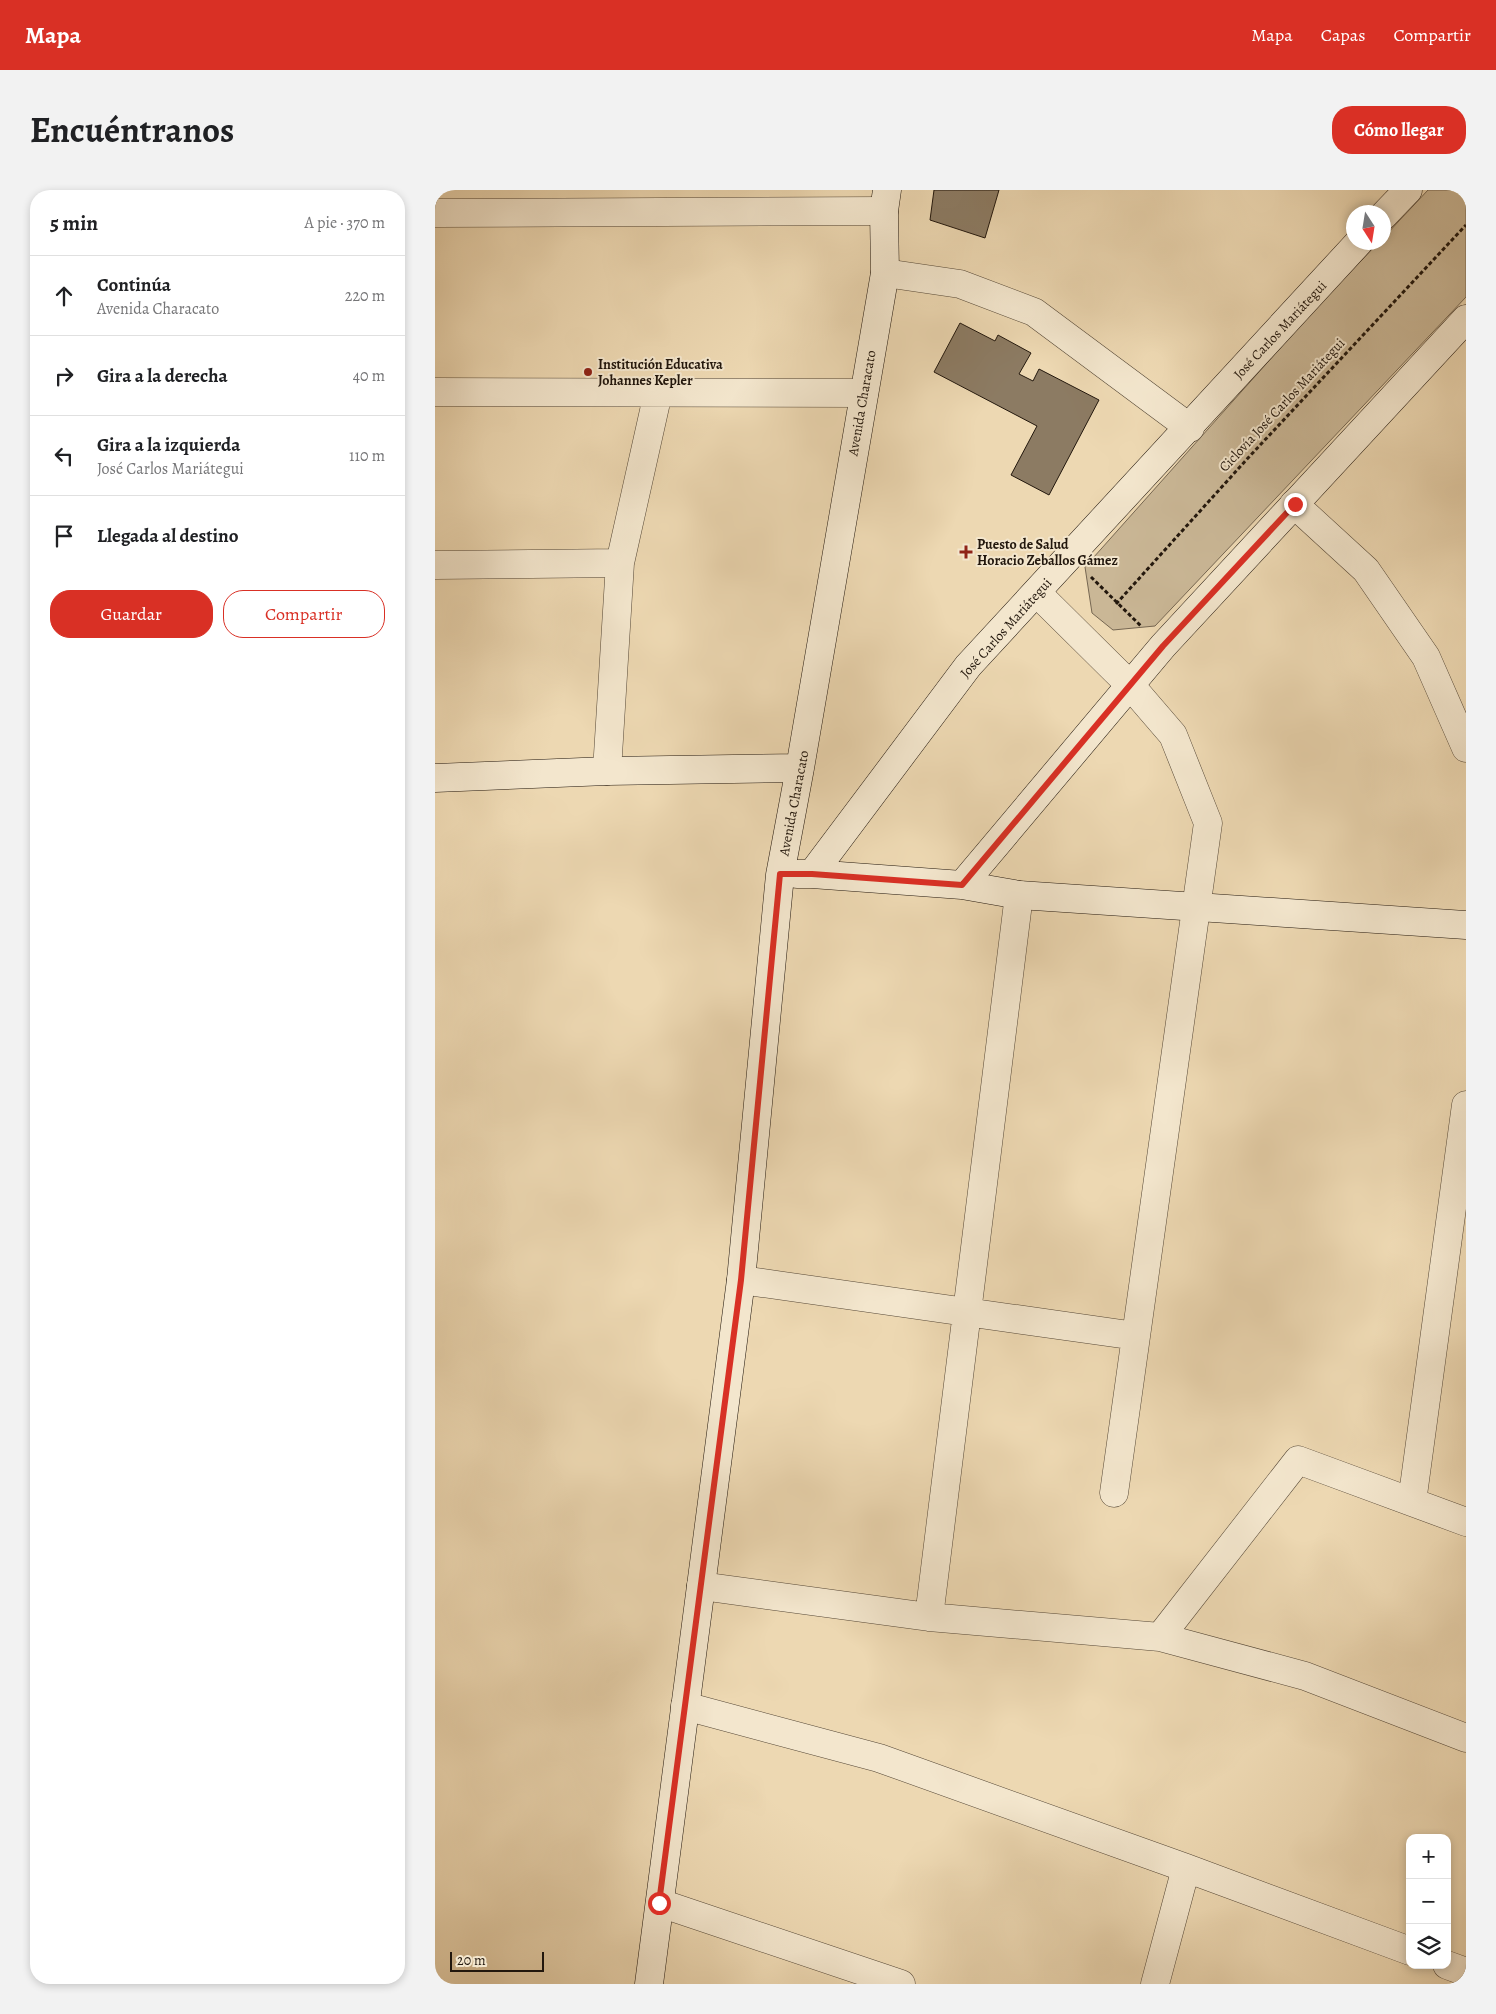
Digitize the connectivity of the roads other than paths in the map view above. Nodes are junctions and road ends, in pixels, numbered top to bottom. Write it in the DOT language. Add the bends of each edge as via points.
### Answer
graph roads {
  1 [pos="1408,190"];
  2 [pos="886,200"];
  3 [pos="1391,208"];
  4 [pos="435,213"];
  5 [pos="1352,250"];
  6 [pos="885,272"];
  7 [pos="1466,319"];
  8 [pos="435,392"];
  9 [pos="864,392"];
  10 [pos="658,393"];
  11 [pos="1190,428"];
  12 [pos="1295,504"];
  13 [pos="620,563"];
  14 [pos="435,565"];
  15 [pos="1037,593"];
  16 [pos="1130,685"];
  17 [pos="1466,748"];
  18 [pos="800,768"];
  19 [pos="607,771"];
  20 [pos="435,778"];
  21 [pos="780,874"];
  22 [pos="812,874"];
  23 [pos="962,885"];
  24 [pos="1019,895"];
  25 [pos="1197,907"];
  26 [pos="1466,925"];
  27 [pos="1466,1105"];
  28 [pos="741,1280"];
  29 [pos="967,1313"];
  30 [pos="1136,1336"];
  31 [pos="1114,1494"];
  32 [pos="1412,1502"];
  33 [pos="1466,1522"];
  34 [pos="701,1586"];
  35 [pos="929,1617"];
  36 [pos="1160,1637"];
  37 [pos="685,1706"];
  38 [pos="1466,1738"];
  39 [pos="1186,1868"];
  40 [pos="659,1903"];
  41 [pos="1406,1950"];
  42 [pos="1451,1966"];
  43 [pos="1466,1972"];
  44 [pos="649,1984"];
  45 [pos="901,1984"];
  46 [pos="1155,1984"];
  1 -- 3 [label="street"];
  2 -- 4 [label="street"];
  2 -- 6 [label="street, Avenida Characato"];
  5 -- 11 [label="street, José Carlos Mariátegui"];
  6 -- 9 [label="street, Avenida Characato"];
  6 -- 11 [label="street" via="960,284 1034,312"];
  7 -- 12 [label="street"];
  8 -- 10 [label="street"];
  9 -- 10 [label="street"];
  9 -- 18 [label="street, Avenida Characato"];
  10 -- 13 [label="street"];
  11 -- 15 [label="street, José Carlos Mariátegui"];
  12 -- 16 [label="street"];
  12 -- 17 [label="street" via="1366,570 1426,657"];
  13 -- 14 [label="street"];
  13 -- 19 [label="street"];
  15 -- 16 [label="street"];
  15 -- 22 [label="street, José Carlos Mariátegui" via="968,666"];
  16 -- 23 [label="street"];
  16 -- 25 [label="street" via="1173,735 1208,823"];
  18 -- 19 [label="street"];
  18 -- 21 [label="street, Avenida Characato"];
  19 -- 20 [label="street"];
  21 -- 22 [label="street"];
  21 -- 28 [label="street, Avenida Characato"];
  22 -- 23 [label="street"];
  23 -- 24 [label="street"];
  24 -- 25 [label="street"];
  24 -- 29 [label="street"];
  25 -- 26 [label="street"];
  25 -- 30 [label="street"];
  27 -- 32 [label="street"];
  28 -- 29 [label="street"];
  28 -- 34 [label="street, Avenida Characato"];
  29 -- 30 [label="street"];
  29 -- 35 [label="street"];
  30 -- 31 [label="street"];
  32 -- 33 [label="street"];
  32 -- 36 [label="street" via="1298,1460"];
  34 -- 35 [label="street"];
  34 -- 37 [label="street, Avenida Characato"];
  35 -- 36 [label="street"];
  36 -- 38 [label="street" via="1305,1676"];
  37 -- 39 [label="street" via="879,1758"];
  37 -- 40 [label="street, Avenida Characato"];
  39 -- 41 [label="street"];
  39 -- 46 [label="street"];
  40 -- 44 [label="street, Avenida Characato"];
  40 -- 45 [label="street"];
  42 -- 43 [label="street"];
}
